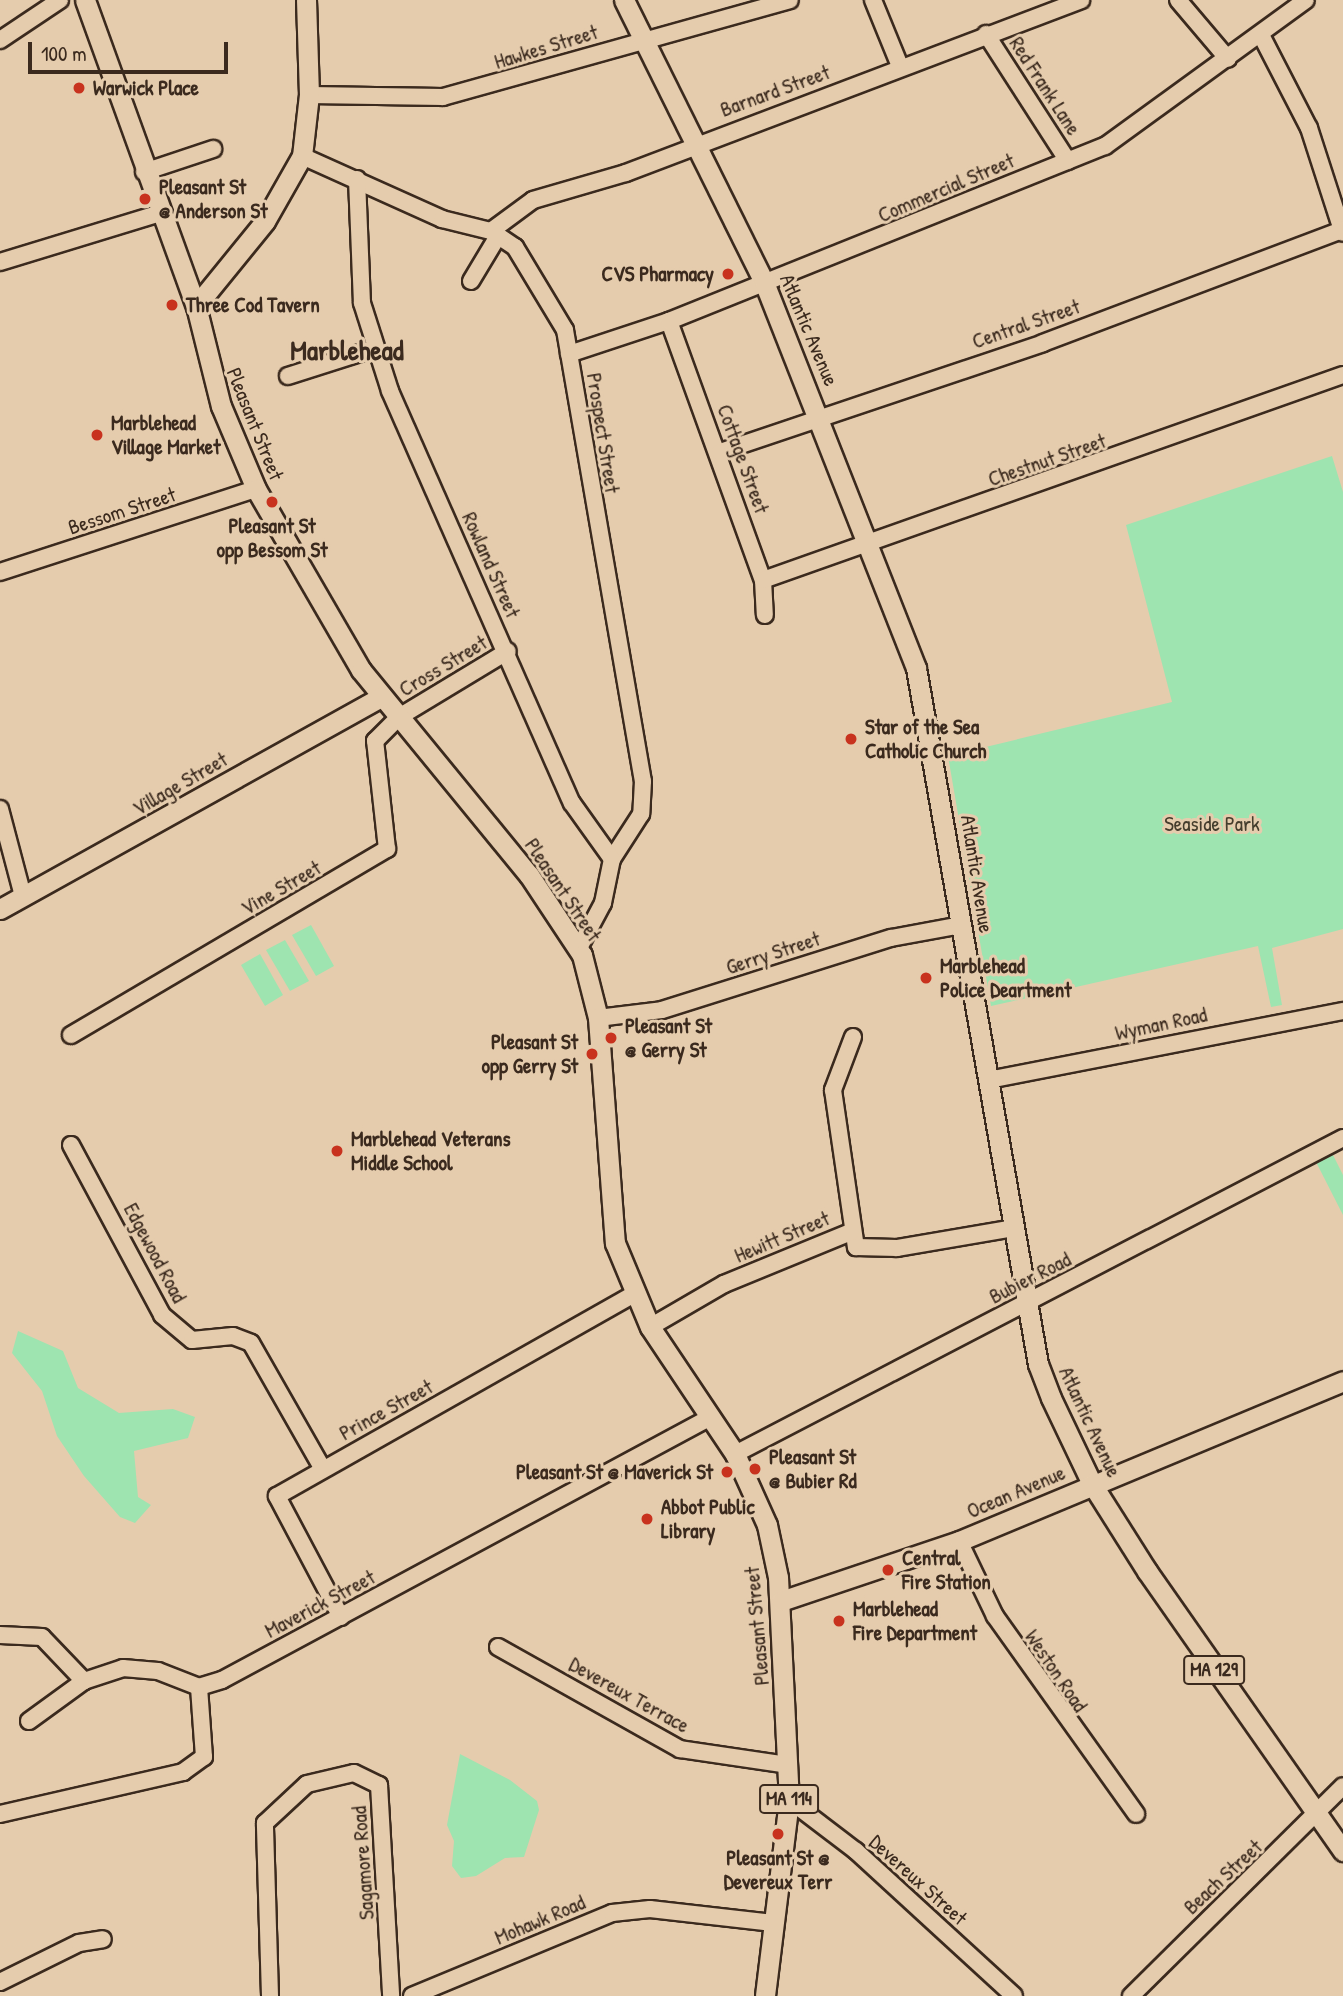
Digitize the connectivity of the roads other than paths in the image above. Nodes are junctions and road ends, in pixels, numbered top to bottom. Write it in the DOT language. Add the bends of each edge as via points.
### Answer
graph roads {
  1 [pos="60,0"];
  2 [pos="85,0"];
  3 [pos="306,0"];
  4 [pos="624,0"];
  5 [pos="790,0"];
  6 [pos="873,0"];
  7 [pos="1081,0"];
  8 [pos="1178,0"];
  9 [pos="1306,0"];
  10 [pos="768,3"];
  11 [pos="986,34"];
  12 [pos="1261,35"];
  13 [pos="0,40"];
  14 [pos="645,41"];
  15 [pos="1227,59"];
  16 [pos="900,66"];
  17 [pos="309,95"];
  18 [pos="697,142"];
  19 [pos="213,149"];
  20 [pos="302,156"];
  21 [pos="1068,161"];
  22 [pos="144,172"];
  23 [pos="357,179"];
  24 [pos="160,213"];
  25 [pos="1343,231"];
  26 [pos="495,233"];
  27 [pos="0,262"];
  28 [pos="471,281"];
  29 [pos="764,282"];
  30 [pos="196,306"];
  31 [pos="668,321"];
  32 [pos="376,348"];
  33 [pos="569,354"];
  34 [pos="288,376"];
  35 [pos="1343,376"];
  36 [pos="820,416"];
  37 [pos="720,452"];
  38 [pos="256,489"];
  39 [pos="872,541"];
  40 [pos="0,572"];
  41 [pos="763,580"];
  42 [pos="765,615"];
  43 [pos="508,651"];
  44 [pos="382,696"];
  45 [pos="399,717"];
  46 [pos="0,809"];
  47 [pos="612,859"];
  48 [pos="23,896"];
  49 [pos="0,909"];
  50 [pos="961,925"];
  51 [pos="579,948"];
  52 [pos="1343,1011"];
  53 [pos="598,1018"];
  54 [pos="71,1035"];
  55 [pos="853,1037"];
  56 [pos="988,1080"];
  57 [pos="1343,1138"];
  58 [pos="71,1145"];
  59 [pos="1014,1228"];
  60 [pos="851,1233"];
  61 [pos="634,1294"];
  62 [pos="1027,1302"];
  63 [pos="650,1327"];
  64 [pos="1343,1381"];
  65 [pos="709,1418"];
  66 [pos="735,1454"];
  67 [pos="323,1469"];
  68 [pos="1092,1485"];
  69 [pos="959,1541"];
  70 [pos="781,1601"];
  71 [pos="341,1617"];
  72 [pos="0,1635"];
  73 [pos="498,1647"];
  74 [pos="84,1681"];
  75 [pos="199,1687"];
  76 [pos="29,1721"];
  77 [pos="788,1765"];
  78 [pos="1343,1786"];
  79 [pos="789,1800"];
  80 [pos="0,1814"];
  81 [pos="1136,1814"];
  82 [pos="1318,1814"];
  83 [pos="1343,1851"];
  84 [pos="773,1923"];
  85 [pos="103,1939"];
  86 [pos="0,1982"];
  87 [pos="270,1996"];
  88 [pos="391,1996"];
  89 [pos="412,1996"];
  90 [pos="765,1996"];
  91 [pos="1014,1996"];
  92 [pos="1130,1996"];
  1 -- 13 [label="street"];
  2 -- 22 [label="main road, Pleasant Street"];
  3 -- 17 [label="main road"];
  4 -- 14 [label="main road, Atlantic Avenue"];
  5 -- 10 [label="street, Hawkes Street"];
  6 -- 16 [label="street"];
  7 -- 11 [label="street, Barnard Street"];
  8 -- 15 [label="street"];
  9 -- 12 [label="street, Commercial Street"];
  10 -- 14 [label="street, Hawkes Street"];
  11 -- 16 [label="street, Barnard Street"];
  11 -- 21 [label="street, Red Frank Lane"];
  12 -- 15 [label="street, Commercial Street"];
  12 -- 25 [label="street" via="1309,128"];
  14 -- 17 [label="street, Hawkes Street" via="443,97"];
  14 -- 18 [label="main road, Atlantic Avenue"];
  15 -- 21 [label="street, Commercial Street" via="1135,130"];
  16 -- 18 [label="street, Barnard Street"];
  17 -- 20 [label="main road"];
  18 -- 26 [label="street, Barnard Street" via="626,173 533,200"];
  18 -- 29 [label="main road, Atlantic Avenue"];
  19 -- 22 [label="street"];
  20 -- 23 [label="street"];
  20 -- 30 [label="main road" via="265,221"];
  21 -- 29 [label="street, Commercial Street"];
  22 -- 24 [label="main road, Pleasant Street"];
  23 -- 26 [label="street" via="442,219"];
  23 -- 32 [label="street, Rowland Street" via="358,265"];
  24 -- 27 [label="street"];
  24 -- 30 [label="main road, Pleasant Street"];
  25 -- 36 [label="street, Central Street" via="1042,343"];
  26 -- 28 [label="street"];
  26 -- 33 [label="street, Prospect Street" via="535,275 565,330"];
  29 -- 31 [label="street, Commercial Street"];
  29 -- 36 [label="main road, Atlantic Avenue"];
  30 -- 38 [label="main road, Pleasant Street" via="209,369"];
  31 -- 33 [label="street, Commercial Street"];
  31 -- 37 [label="street, Cottage Street"];
  32 -- 34 [label="street"];
  32 -- 43 [label="street, Rowland Street"];
  33 -- 47 [label="street, Prospect Street" via="643,781 640,814"];
  35 -- 39 [label="street, Chestnut Street"];
  36 -- 37 [label="street, Central Street"];
  36 -- 39 [label="main road, Atlantic Avenue"];
  37 -- 41 [label="street, Cottage Street"];
  38 -- 40 [label="street, Bessom Street"];
  38 -- 44 [label="main road, Pleasant Street" via="332,626"];
  39 -- 41 [label="street, Chestnut Street"];
  39 -- 50 [label="main road, Atlantic Avenue" via="916,668"];
  41 -- 42 [label="street, Cottage Street"];
  43 -- 45 [label="street, Cross Street"];
  43 -- 47 [label="street, Rowland Street" via="572,803"];
  44 -- 45 [label="main road, Pleasant Street"];
  44 -- 48 [label="main road, Village Street"];
  45 -- 51 [label="main road, Pleasant Street" via="529,875"];
  45 -- 54 [label="street, Vine Street" via="372,752 387,849"];
  46 -- 48 [label="street"];
  47 -- 51 [label="street" via="603,903"];
  48 -- 49 [label="main road, Village Street"];
  50 -- 53 [label="street, Gerry Street" via="891,938 662,1010"];
  50 -- 56 [label="main road, Atlantic Avenue"];
  51 -- 53 [label="main road, Pleasant Street"];
  52 -- 56 [label="street, Wyman Road"];
  53 -- 61 [label="main road, Pleasant Street" via="612,1233"];
  55 -- 60 [label="street" via="833,1090"];
  56 -- 59 [label="main road, Atlantic Avenue"];
  57 -- 62 [label="street, Bubier Road"];
  58 -- 67 [label="street, Edgewood Road" via="162,1315 192,1340 233,1336 251,1343"];
  59 -- 60 [label="street, Hewitt Street" via="897,1248 856,1248"];
  59 -- 62 [label="main road, Atlantic Avenue"];
  60 -- 63 [label="street, Hewitt Street" via="724,1284"];
  61 -- 63 [label="main road, Pleasant Street"];
  61 -- 67 [label="street, Prince Street"];
  62 -- 66 [label="street, Bubier Road"];
  62 -- 68 [label="main road, Atlantic Avenue" via="1038,1364"];
  63 -- 65 [label="main road, Pleasant Street"];
  64 -- 68 [label="main road, Ocean Avenue"];
  65 -- 66 [label="main road, Pleasant Street"];
  65 -- 71 [label="street, Maverick Street"];
  66 -- 70 [label="main road, Pleasant Street" via="767,1525"];
  67 -- 71 [label="street, Prince Street" via="276,1496"];
  68 -- 69 [label="main road, Ocean Avenue"];
  68 -- 82 [label="main road, Atlantic Avenue / MA 129"];
  69 -- 70 [label="main road, Ocean Avenue"];
  69 -- 81 [label="street, Weston Road" via="1002,1628"];
  70 -- 77 [label="main road, Pleasant Street / MA 114"];
  71 -- 75 [label="street, Maverick Street"];
  72 -- 74 [label="street" via="42,1637"];
  73 -- 77 [label="street, Devereux Terrace" via="680,1749"];
  74 -- 75 [label="street" via="137,1667"];
  74 -- 76 [label="street"];
  75 -- 80 [label="street" via="204,1757 183,1772"];
  77 -- 79 [label="main road, Pleasant Street / MA 114"];
  78 -- 82 [label="street, Beach Street"];
  79 -- 84 [label="main road, Pleasant Street / MA 114"];
  79 -- 91 [label="street, Devereux Street" via="856,1851"];
  82 -- 83 [label="main road, Atlantic Avenue / MA 129"];
  82 -- 92 [label="street, Beach Street"];
  84 -- 89 [label="street, Mohawk Road" via="650,1909 612,1913"];
  84 -- 90 [label="main road, Pleasant Street / MA 114"];
  85 -- 86 [label="street" via="79,1943"];
  87 -- 88 [label="street, Sagamore Road" via="265,1823 307,1784 354,1773 379,1785"];
}
